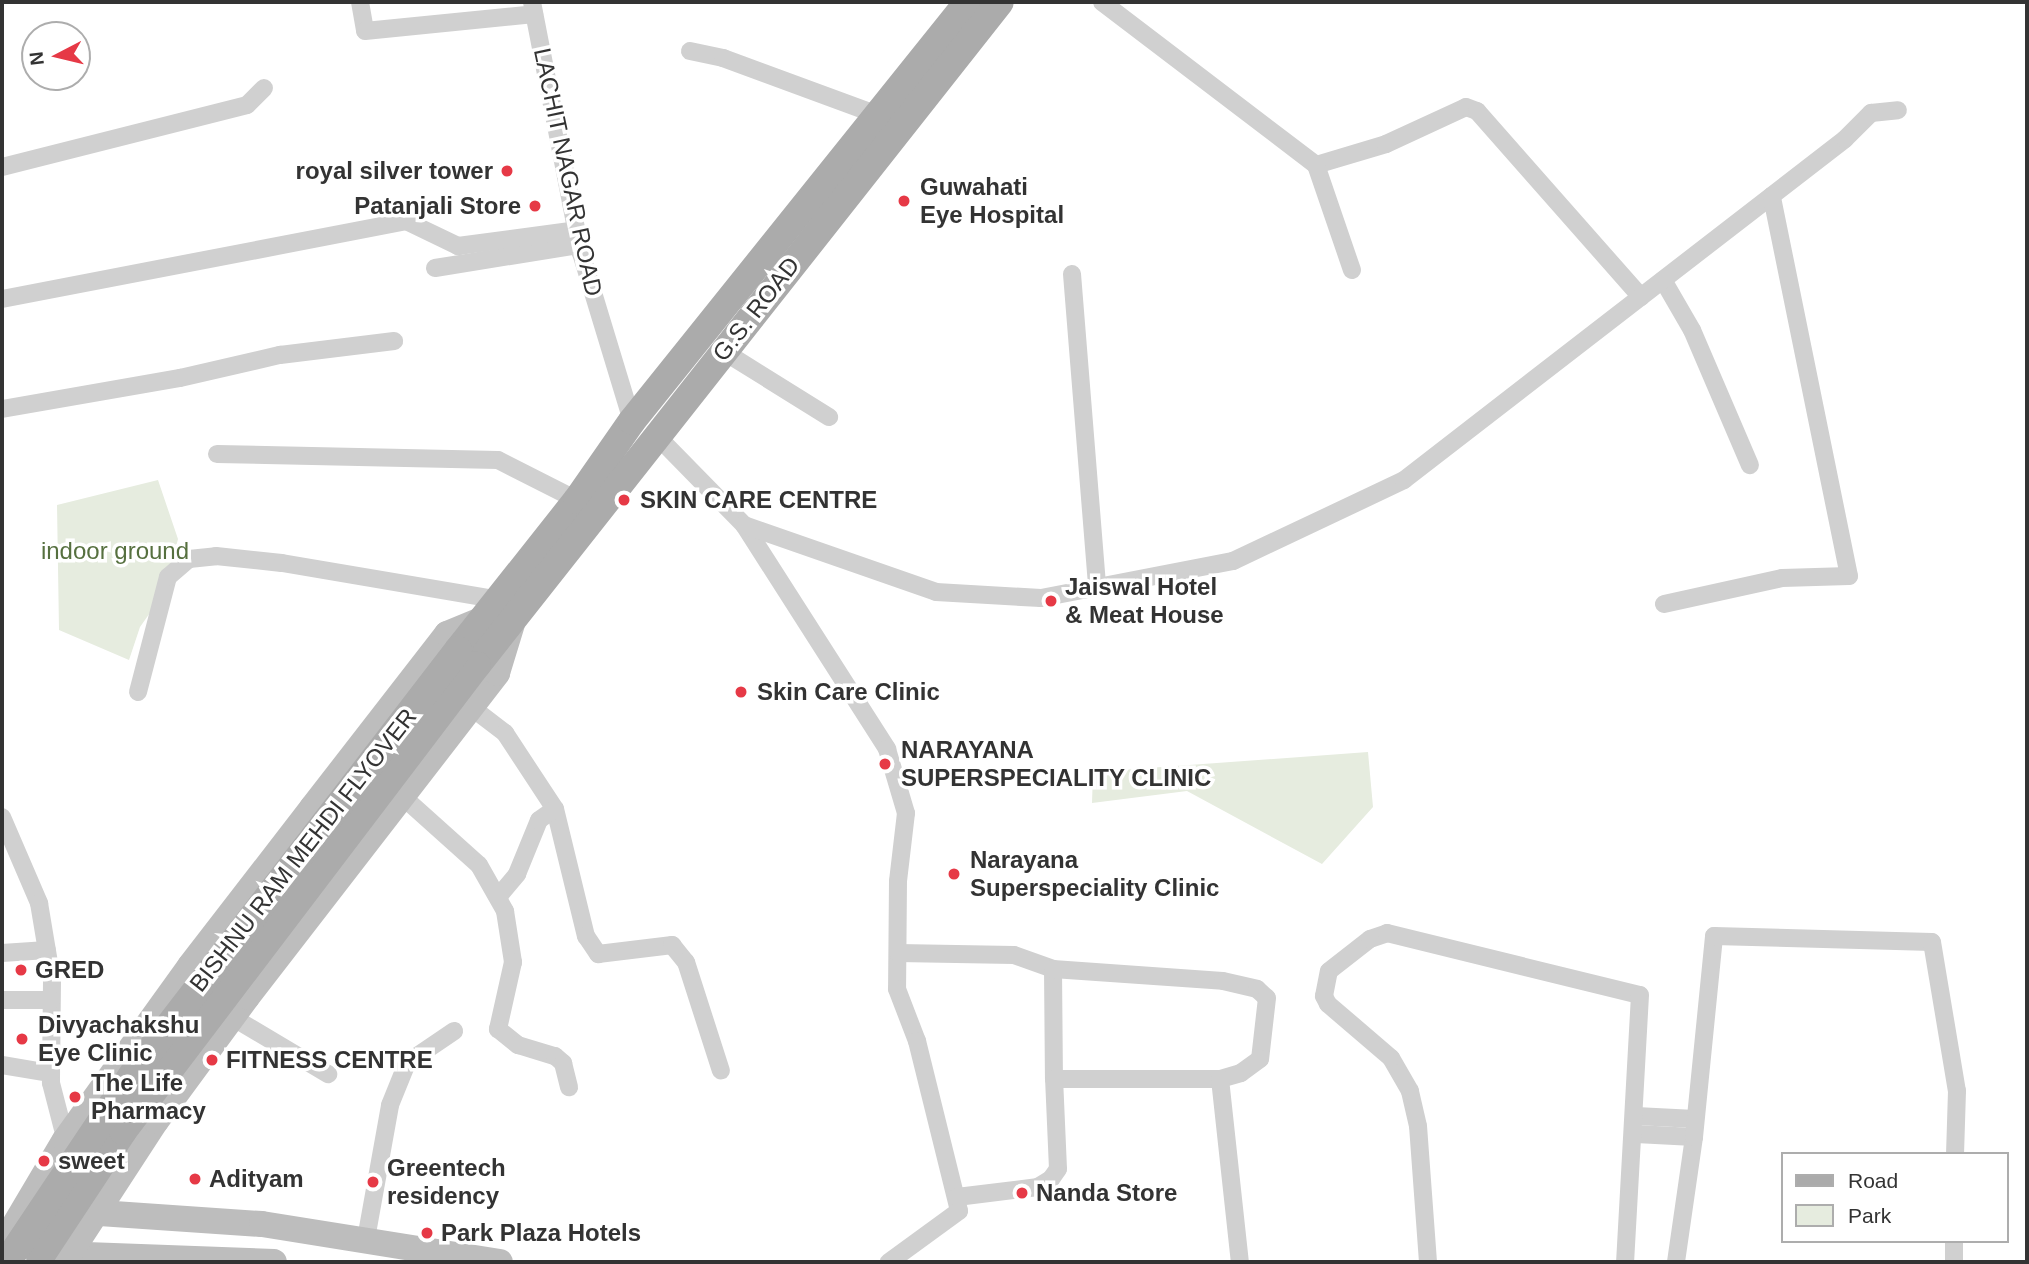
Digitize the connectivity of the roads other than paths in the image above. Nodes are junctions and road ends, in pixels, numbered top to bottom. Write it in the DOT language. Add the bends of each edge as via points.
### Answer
graph roads {
  1 [pos="360,2"];
  2 [pos="968,2"];
  3 [pos="1000,2"];
  4 [pos="1102,2"];
  5 [pos="533,8"];
  6 [pos="690,51"];
  7 [pos="264,88"];
  8 [pos="1898,110"];
  9 [pos="878,115"];
  10 [pos="1315,165"];
  11 [pos="2,166"];
  12 [pos="1772,196"];
  13 [pos="578,237"];
  14 [pos="435,268"];
  15 [pos="1352,270"];
  16 [pos="1072,274"];
  17 [pos="1663,280"];
  18 [pos="1641,297"];
  19 [pos="2,299"];
  20 [pos="394,341"];
  21 [pos="723,351"];
  22 [pos="2,409"];
  23 [pos="829,417"];
  24 [pos="632,421"];
  25 [pos="656,435"];
  26 [pos="217,453"];
  27 [pos="1750,465"];
  28 [pos="577,500"];
  29 [pos="744,525"];
  30 [pos="1097,587"];
  31 [pos="1664,604"];
  32 [pos="501,611"];
  33 [pos="467,658"];
  34 [pos="138,692"];
  35 [pos="471,707"];
  36 [pos="402,796"];
  37 [pos="555,809"];
  38 [pos="2,817"];
  39 [pos="498,897"];
  40 [pos="47,950"];
  41 [pos="2,953"];
  42 [pos="898,953"];
  43 [pos="194,961"];
  44 [pos="1053,970"];
  45 [pos="167,997"];
  46 [pos="2,1000"];
  47 [pos="51,1000"];
  48 [pos="233,1016"];
  49 [pos="453,1031"];
  50 [pos="2,1065"];
  51 [pos="721,1071"];
  52 [pos="50,1073"];
  53 [pos="328,1074"];
  54 [pos="1054,1079"];
  55 [pos="1220,1079"];
  56 [pos="569,1087"];
  57 [pos="1636,1125"];
  58 [pos="1695,1128"];
  59 [pos="65,1140"];
  60 [pos="1955,1152"];
  61 [pos="957,1197"];
  62 [pos="98,1212"];
  63 [pos="6,1234"];
  64 [pos="366,1239"];
  65 [pos="1954,1243"];
  66 [pos="68,1258"];
  67 [pos="2,1260"];
  68 [pos="210,1260"];
  69 [pos="7,1262"];
  70 [pos="37,1262"];
  71 [pos="274,1262"];
  72 [pos="500,1262"];
  73 [pos="889,1262"];
  74 [pos="1240,1262"];
  75 [pos="1427,1262"];
  76 [pos="1625,1262"];
  77 [pos="1676,1262"];
  78 [pos="1954,1262"];
  1 -- 5 [label="street" via="365,31"];
  2 -- 9 [label="main road, G.S. ROAD"];
  3 -- 21 [label="main road, G.S. ROAD"];
  4 -- 10 [label="street"];
  5 -- 13 [label="street, LACHIT NAGAR ROAD"];
  6 -- 9 [label="street" via="723,58"];
  7 -- 11 [label="street" via="247,105"];
  8 -- 12 [label="street" via="1871,114"];
  9 -- 24 [label="main road, G.S. ROAD"];
  10 -- 15 [label="street"];
  10 -- 18 [label="street" via="1362,153 1472,108"];
  12 -- 17 [label="street"];
  12 -- 31 [label="street" via="1849,576 1782,578"];
  13 -- 14 [label="street"];
  13 -- 19 [label="street" via="458,246 406,221"];
  13 -- 24 [label="street, LACHIT NAGAR ROAD"];
  16 -- 30 [label="street"];
  17 -- 18 [label="street"];
  17 -- 27 [label="street" via="1692,330"];
  18 -- 30 [label="street" via="1404,480 1233,561"];
  20 -- 22 [label="street" via="280,355"];
  21 -- 23 [label="street"];
  21 -- 25 [label="main road, G.S. ROAD"];
  24 -- 28 [label="main road, G.S. ROAD"];
  25 -- 29 [label="street"];
  25 -- 32 [label="main road, G.S. ROAD"];
  26 -- 28 [label="street" via="498,460"];
  28 -- 32 [label="main road, G.S. ROAD"];
  29 -- 30 [label="street" via="936,592 1041,598"];
  29 -- 42 [label="street" via="887,749 906,813 898,881"];
  32 -- 33 [label="main road, BISHNU RAM MEHDI FLYOVER"];
  32 -- 34 [label="street" via="282,563 216,556 189,559 168,577"];
  32 -- 35 [label="street" via="497,673"];
  32 -- 43 [label="street" via="447,634"];
  33 -- 69 [label="main road, BISHNU RAM MEHDI FLYOVER, bridge" via="138,1066"];
  33 -- 70 [label="main road, BISHNU RAM MEHDI FLYOVER, bridge" via="123,1131"];
  35 -- 36 [label="street"];
  35 -- 37 [label="street" via="505,733"];
  36 -- 39 [label="street" via="479,865"];
  36 -- 48 [label="street"];
  37 -- 39 [label="street" via="539,820 517,874"];
  37 -- 51 [label="street" via="586,936 598,954 672,945 686,962"];
  38 -- 40 [label="street" via="39,903"];
  39 -- 56 [label="street" via="505,911 513,962 498,1029 518,1045 555,1056 563,1063"];
  40 -- 41 [label="street"];
  40 -- 47 [label="street"];
  42 -- 44 [label="street" via="1014,955"];
  42 -- 61 [label="street" via="897,989 917,1041"];
  43 -- 45 [label="street"];
  43 -- 48 [label="street"];
  44 -- 54 [label="street"];
  44 -- 55 [label="street" via="1211,980 1257,989 1267,998 1261,1059 1241,1073"];
  45 -- 48 [label="street"];
  45 -- 59 [label="street"];
  46 -- 47 [label="street"];
  47 -- 52 [label="street"];
  48 -- 53 [label="street"];
  48 -- 62 [label="street"];
  49 -- 64 [label="street" via="407,1063 390,1105"];
  50 -- 52 [label="street"];
  52 -- 59 [label="street"];
  54 -- 55 [label="street"];
  54 -- 61 [label="street" via="1058,1169 1051,1179 1038,1187"];
  55 -- 74 [label="street"];
  57 -- 58 [label="street"];
  57 -- 75 [label="street" via="1643,1002 1635,990 1387,933 1370,939 1329,971 1324,996 1391,1058 1410,1091 1418,1126"];
  57 -- 76 [label="street"];
  58 -- 60 [label="street" via="1714,936 1932,942 1957,1091"];
  58 -- 77 [label="street"];
  59 -- 62 [label="street"];
  59 -- 63 [label="street"];
  61 -- 73 [label="street" via="959,1211"];
  62 -- 63 [label="street" via="64,1212"];
  62 -- 64 [label="street" via="262,1224"];
  62 -- 66 [label="street"];
  64 -- 72 [label="street"];
  65 -- 78 [label="street"];
  66 -- 67 [label="street"];
  66 -- 68 [label="street"];
  68 -- 71 [label="street"];
}
